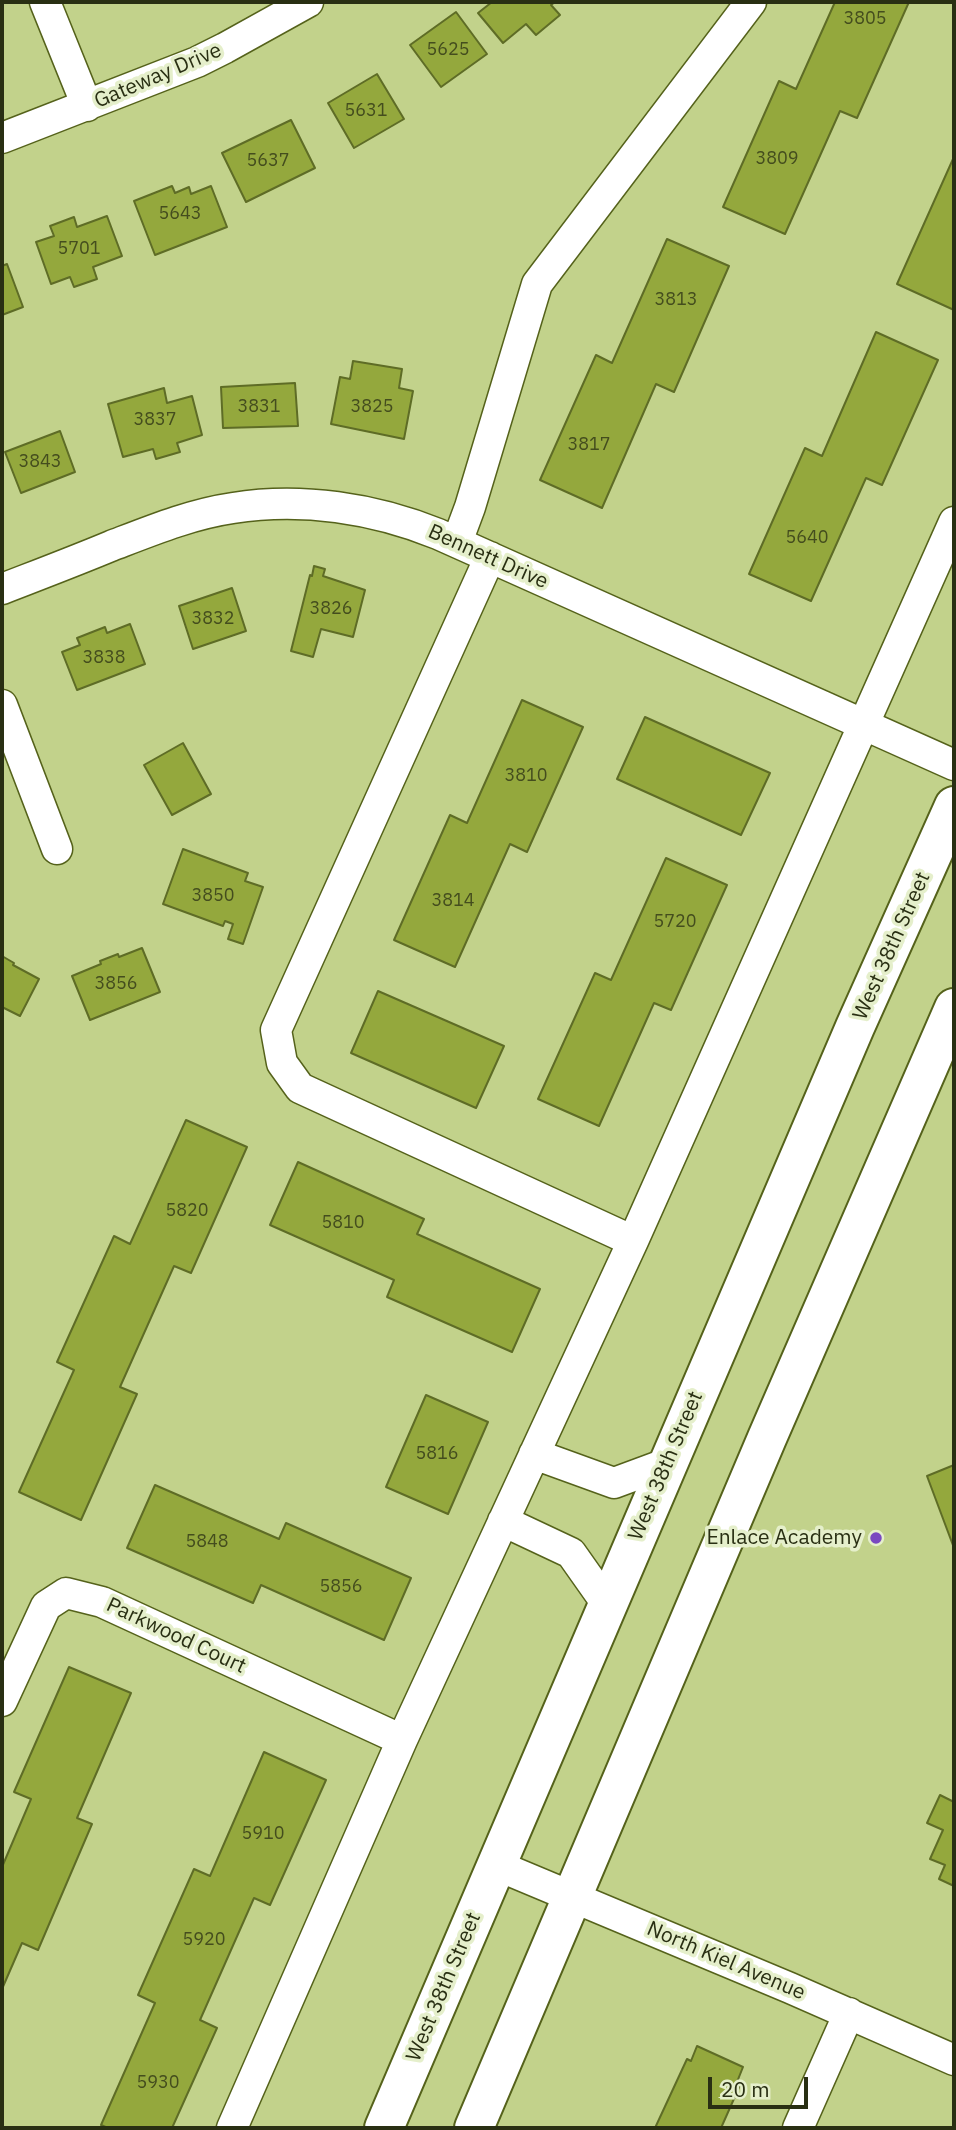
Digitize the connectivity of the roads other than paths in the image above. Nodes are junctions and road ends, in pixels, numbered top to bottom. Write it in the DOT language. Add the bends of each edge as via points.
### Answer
graph roads {
  1 [pos="45,2"];
  2 [pos="308,2"];
  3 [pos="751,2"];
  4 [pos="87,106"];
  5 [pos="2,138"];
  6 [pos="954,522"];
  7 [pos="457,542"];
  8 [pos="490,557"];
  9 [pos="2,589"];
  10 [pos="2,705"];
  11 [pos="865,725"];
  12 [pos="954,765"];
  13 [pos="954,806"];
  14 [pos="57,849"];
  15 [pos="954,1008"];
  16 [pos="633,1241"];
  17 [pos="534,1454"];
  18 [pos="668,1463"];
  19 [pos="503,1521"];
  20 [pos="607,1604"];
  21 [pos="2,1701"];
  22 [pos="402,1740"];
  23 [pos="496,1865"];
  24 [pos="572,1896"];
  25 [pos="849,2013"];
  26 [pos="954,2060"];
  27 [pos="232,2128"];
  28 [pos="384,2128"];
  29 [pos="474,2128"];
  30 [pos="798,2128"];
  1 -- 4 [label="street"];
  2 -- 4 [label="street, Gateway Drive" via="225,48"];
  3 -- 7 [label="street" via="537,284"];
  4 -- 5 [label="street, Gateway Drive"];
  6 -- 11 [label="street"];
  7 -- 8 [label="street, Bennett Drive"];
  7 -- 9 [label="street, Bennett Drive" via="416,525 359,511 296,505 234,507 154,529"];
  8 -- 11 [label="street, Bennett Drive"];
  8 -- 16 [label="street" via="276,1030 282,1063 300,1088"];
  10 -- 14 [label="street"];
  11 -- 12 [label="street, Bennett Drive"];
  11 -- 16 [label="street"];
  13 -- 18 [label="main road, West 38th Street"];
  15 -- 24 [label="main road"];
  16 -- 17 [label="street"];
  17 -- 18 [label="street" via="614,1483"];
  17 -- 19 [label="street"];
  18 -- 20 [label="main road, West 38th Street"];
  19 -- 20 [label="street" via="571,1553"];
  19 -- 22 [label="street"];
  20 -- 23 [label="main road, West 38th Street"];
  21 -- 22 [label="street, Parkwood Court" via="46,1606 66,1593 102,1602"];
  22 -- 27 [label="street"];
  23 -- 24 [label="street, North Kiel Avenue"];
  23 -- 28 [label="main road, West 38th Street"];
  24 -- 25 [label="street, North Kiel Avenue"];
  24 -- 29 [label="main road"];
  25 -- 26 [label="street, North Kiel Avenue"];
  25 -- 30 [label="street"];
}
